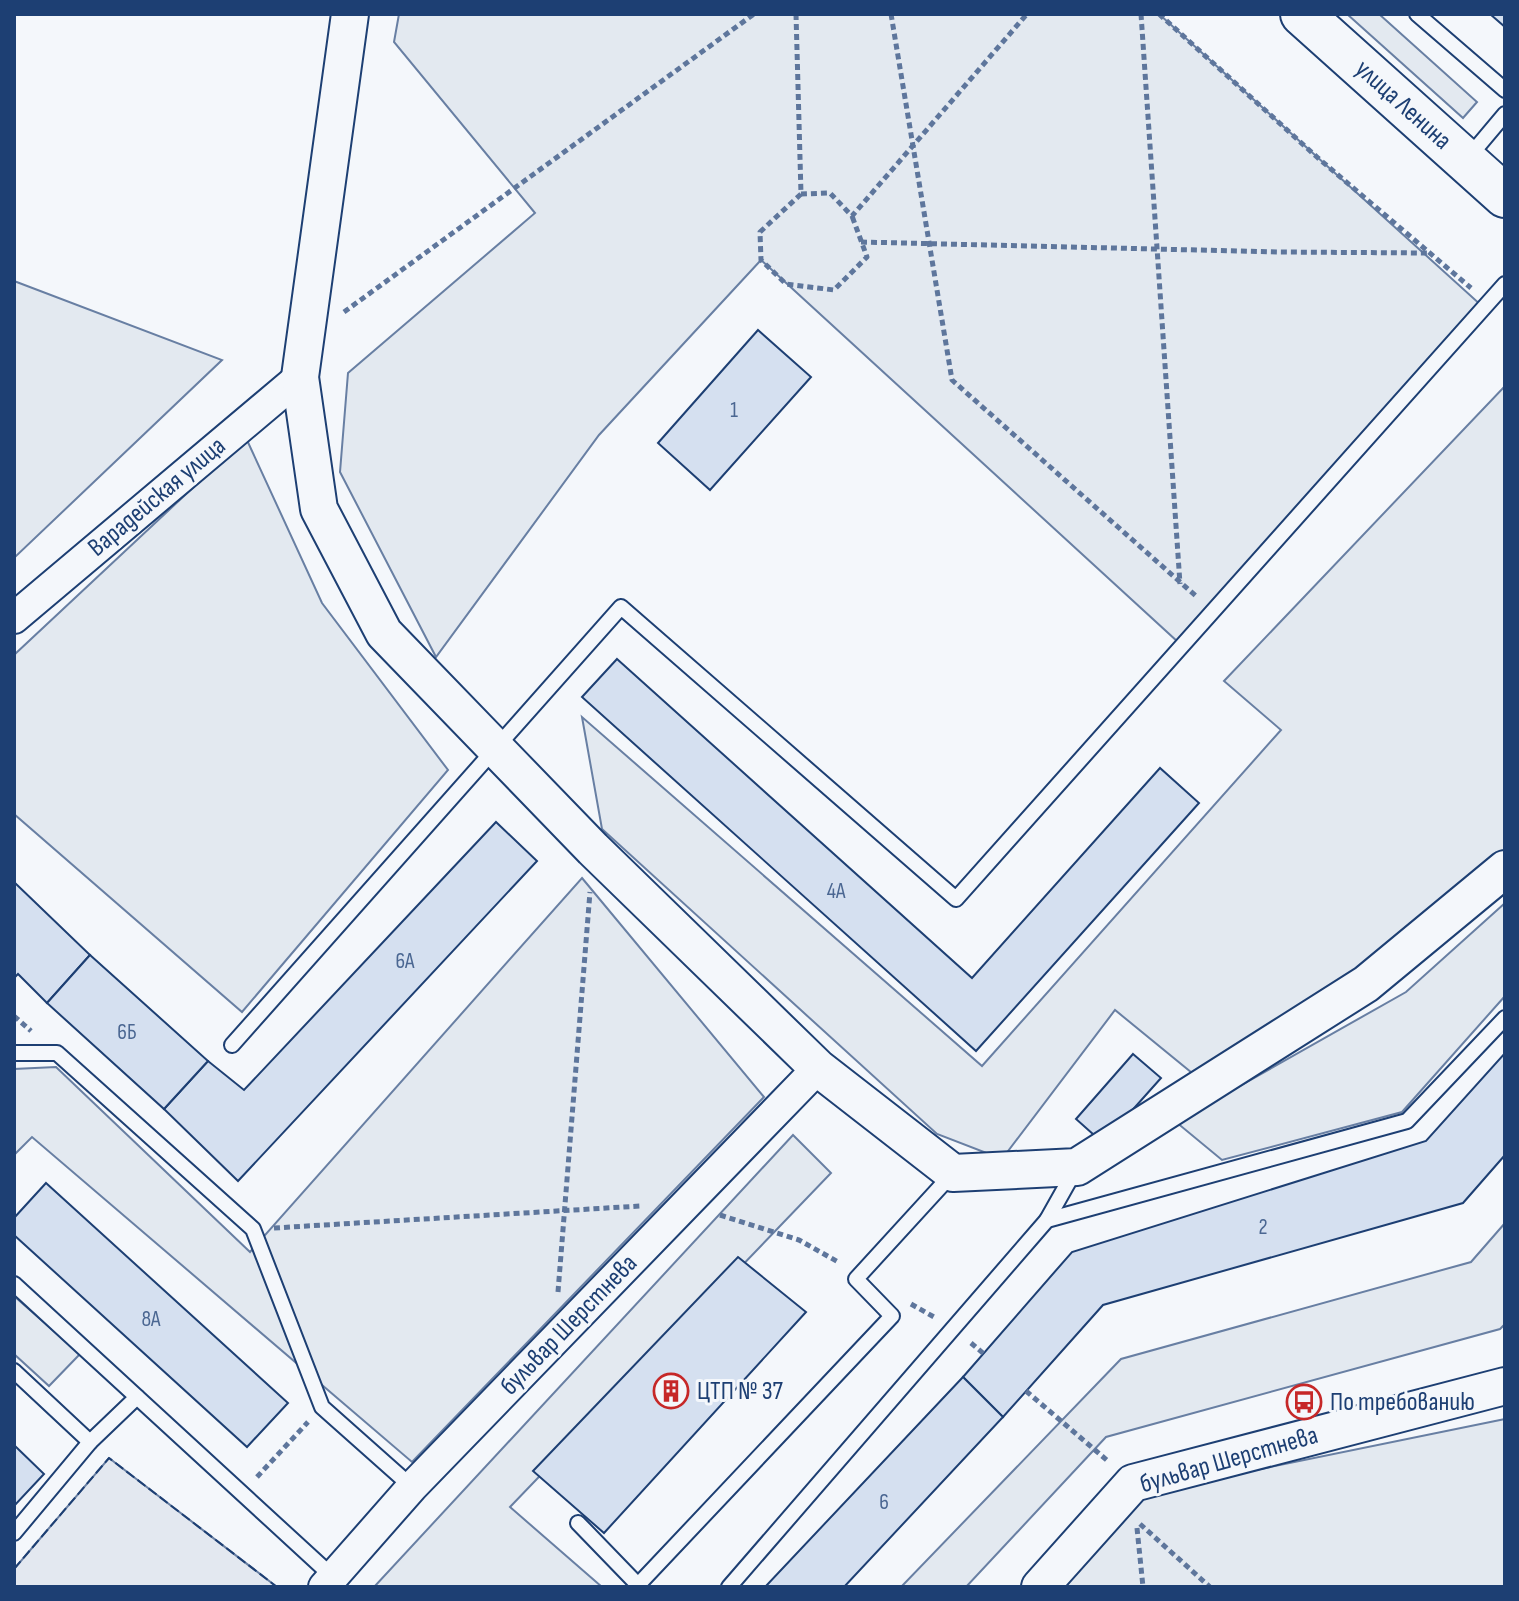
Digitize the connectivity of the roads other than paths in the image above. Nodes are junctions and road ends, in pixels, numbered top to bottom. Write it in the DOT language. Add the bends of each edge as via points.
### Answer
graph roads {
  1 [pos="350,14"];
  2 [pos="1302,14"];
  3 [pos="1417,14"];
  4 [pos="1505,90"];
  5 [pos="1505,114"];
  6 [pos="1465,161"];
  7 [pos="1505,196"];
  8 [pos="1505,284"];
  9 [pos="300,377"];
  10 [pos="14,618"];
  11 [pos="494,748"];
  12 [pos="1505,869"];
  13 [pos="1505,1018"];
  14 [pos="232,1045"];
  15 [pos="14,1053"];
  16 [pos="818,1068"];
  17 [pos="1077,1167"];
  18 [pos="953,1173"];
  19 [pos="1047,1220"];
  20 [pos="14,1284"];
  21 [pos="14,1371"];
  22 [pos="1505,1386"];
  23 [pos="137,1397"];
  24 [pos="90,1442"];
  25 [pos="412,1487"];
  26 [pos="578,1523"];
  27 [pos="14,1533"];
  28 [pos="328,1582"];
  29 [pos="729,1587"];
  30 [pos="1040,1587"];
  1 -- 9 [label="street"];
  2 -- 6 [label="main road, улица Ленина"];
  3 -- 4 [label="lane"];
  5 -- 6 [label="lane"];
  6 -- 7 [label="main road, улица Ленина"];
  8 -- 11 [label="lane" via="956,899 621,607"];
  9 -- 10 [label="street, Варадейская улица"];
  9 -- 11 [label="street" via="319,509 377,620"];
  11 -- 14 [label="lane"];
  11 -- 16 [label="street"];
  12 -- 17 [label="street" via="1366,984"];
  13 -- 19 [label="lane" via="1407,1121"];
  15 -- 25 [label="lane" via="57,1053 253,1229 322,1407"];
  16 -- 18 [label="street"];
  16 -- 25 [label="street, бульвар Шерстнева"];
  17 -- 18 [label="street"];
  17 -- 19 [label="lane"];
  18 -- 26 [label="lane" via="856,1279 892,1316 638,1585"];
  19 -- 29 [label="lane"];
  20 -- 23 [label="lane"];
  21 -- 24 [label="lane"];
  22 -- 30 [label="street, бульвар Шерстнева" via="1133,1483"];
  23 -- 24 [label="lane"];
  23 -- 28 [label="lane"];
  24 -- 27 [label="lane"];
  25 -- 28 [label="street, бульвар Шерстнева"];
}
